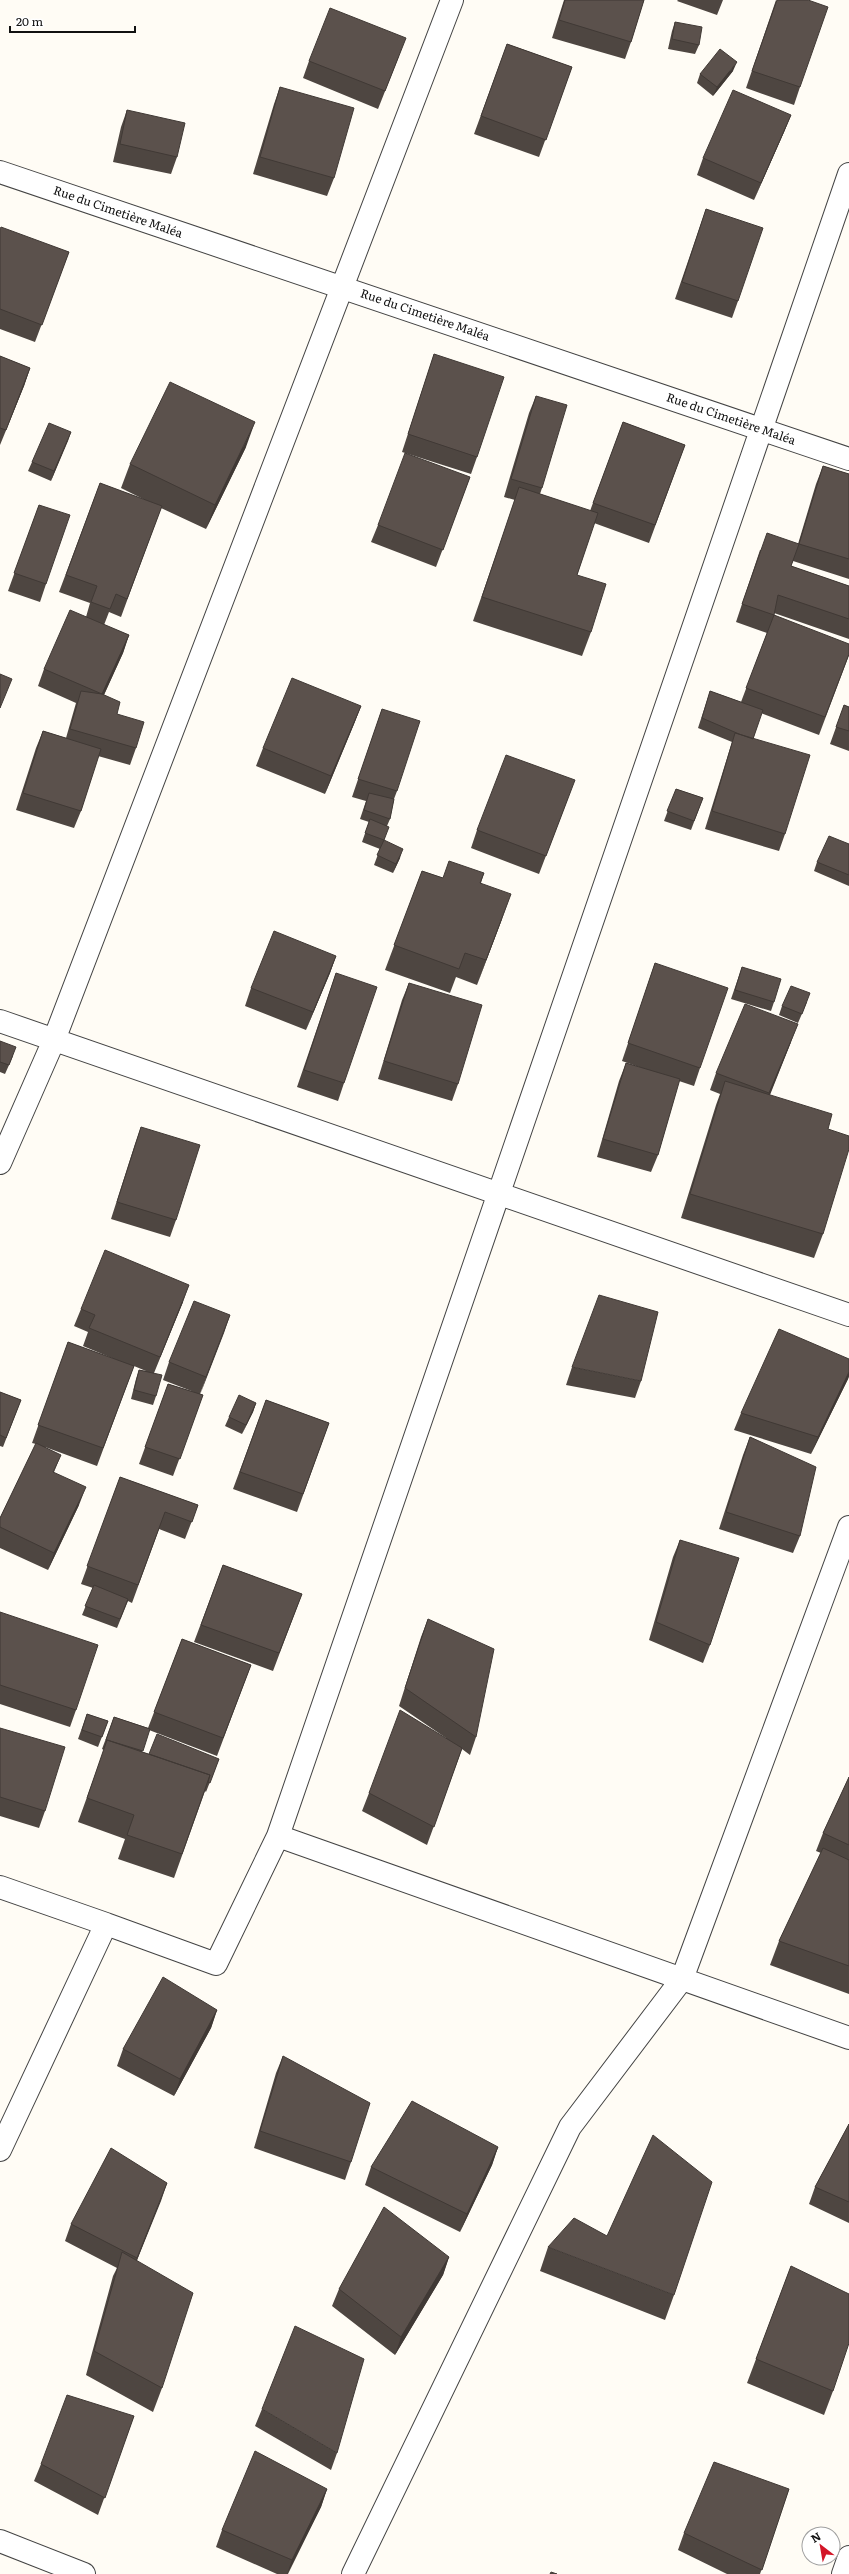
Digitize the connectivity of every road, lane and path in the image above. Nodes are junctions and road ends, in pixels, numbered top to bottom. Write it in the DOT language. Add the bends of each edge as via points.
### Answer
graph roads {
  1 [pos="452,0"];
  2 [pos="0,172"];
  3 [pos="849,174"];
  4 [pos="342,287"];
  5 [pos="761,429"];
  6 [pos="849,459"];
  7 [pos="0,1021"];
  8 [pos="54,1040"];
  9 [pos="0,1163"];
  10 [pos="499,1194"];
  11 [pos="849,1315"];
  12 [pos="849,1527"];
  13 [pos="278,1836"];
  14 [pos="0,1886"];
  15 [pos="106,1924"];
  16 [pos="682,1979"];
  17 [pos="849,2038"];
  18 [pos="0,2150"];
  19 [pos="0,2541"];
  20 [pos="849,2557"];
  21 [pos="84,2574"];
  22 [pos="353,2574"];
  23 [pos="843,2574"];
  1 -- 4 [label="street"];
  2 -- 4 [label="street, Rue du Cimetière Maléa"];
  3 -- 5 [label="street"];
  4 -- 5 [label="street, Rue du Cimetière Maléa"];
  4 -- 8 [label="street"];
  5 -- 6 [label="street, Rue du Cimetière Maléa"];
  5 -- 10 [label="street"];
  7 -- 8 [label="street"];
  8 -- 9 [label="street"];
  8 -- 10 [label="street"];
  10 -- 11 [label="street"];
  10 -- 13 [label="street"];
  12 -- 16 [label="street"];
  13 -- 15 [label="street" via="216,1964"];
  13 -- 16 [label="street"];
  14 -- 15 [label="street"];
  15 -- 18 [label="street"];
  16 -- 17 [label="street"];
  16 -- 22 [label="street" via="570,2127"];
  19 -- 21 [label="street"];
  20 -- 23 [label="street"];
}
